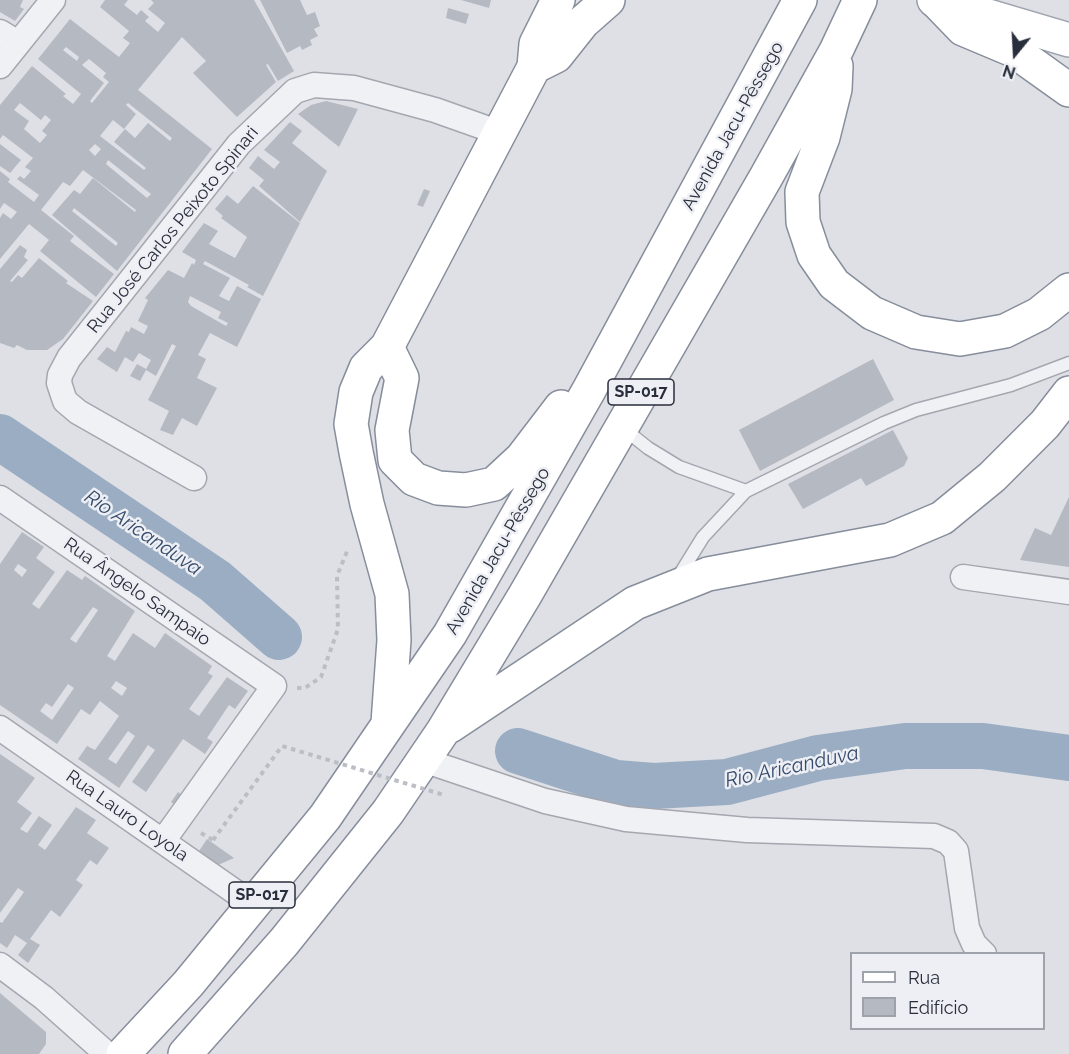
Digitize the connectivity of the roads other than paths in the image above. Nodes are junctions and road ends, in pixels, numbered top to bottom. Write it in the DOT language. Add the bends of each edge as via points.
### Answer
graph roads {
  1 [pos="53,0"];
  2 [pos="557,0"];
  3 [pos="608,0"];
  4 [pos="800,0"];
  5 [pos="860,0"];
  6 [pos="934,0"];
  7 [pos="9,38"];
  8 [pos="1069,40"];
  9 [pos="836,51"];
  10 [pos="0,66"];
  11 [pos="534,67"];
  12 [pos="1069,90"];
  13 [pos="500,133"];
  14 [pos="1069,290"];
  15 [pos="387,347"];
  16 [pos="1069,363"];
  17 [pos="589,390"];
  18 [pos="1069,393"];
  19 [pos="622,427"];
  20 [pos="194,478"];
  21 [pos="746,492"];
  22 [pos="0,498"];
  23 [pos="963,577"];
  24 [pos="669,590"];
  25 [pos="1069,592"];
  26 [pos="388,725"];
  27 [pos="0,728"];
  28 [pos="443,730"];
  29 [pos="423,760"];
  30 [pos="163,841"];
  31 [pos="254,905"];
  32 [pos="982,952"];
  33 [pos="0,965"];
  34 [pos="108,1054"];
  35 [pos="123,1054"];
  36 [pos="185,1054"];
  1 -- 7 [label="street"];
  2 -- 11 [label="main road" via="536,44"];
  3 -- 11 [label="main road" via="583,22 556,56"];
  4 -- 17 [label="main road, Avenida Jacu-Pêssego / SP-017"];
  5 -- 9 [label="main road, SP-017"];
  6 -- 8 [label="main road"];
  6 -- 12 [label="main road" via="963,29 1013,50"];
  7 -- 10 [label="street"];
  9 -- 14 [label="main road" via="833,99 802,192 803,222 810,244 834,284 872,313 916,333 960,339 1005,330 1040,314"];
  9 -- 19 [label="main road, SP-017"];
  11 -- 13 [label="main road"];
  13 -- 15 [label="main road"];
  13 -- 20 [label="street, Rua José Carlos Peixoto Spinari" via="354,88 314,85 295,92 239,144 69,358 60,375 65,401 78,412"];
  15 -- 17 [label="main road" via="402,378 392,430 396,460 414,479 438,488 466,490 494,483 522,458 562,405"];
  15 -- 26 [label="main road" via="366,368 356,392 351,424 367,504 392,594 394,640"];
  16 -- 21 [label="lane" via="1011,385 916,410"];
  17 -- 26 [label="main road, Avenida Jacu-Pêssego / SP-017" via="450,634"];
  18 -- 24 [label="main road" via="1045,424 992,477 942,518 890,540 708,574"];
  19 -- 21 [label="lane" via="679,467"];
  19 -- 28 [label="main road, SP-017"];
  21 -- 24 [label="lane" via="703,537"];
  22 -- 30 [label="street, Rua Ângelo Sampaio" via="274,686"];
  23 -- 25 [label="street"];
  24 -- 28 [label="main road" via="635,603"];
  26 -- 31 [label="main road, Avenida Jacu-Pêssego / SP-017" via="325,817"];
  27 -- 30 [label="street, Rua Lauro Loyola"];
  28 -- 29 [label="main road, SP-017"];
  29 -- 32 [label="street" via="545,801 626,819 747,830 934,836 956,851 967,928"];
  29 -- 36 [label="main road, SP-017" via="388,812 284,942"];
  30 -- 31 [label="street, Rua Lauro Loyola"];
  31 -- 35 [label="main road, Avenida Jacu-Pêssego / SP-017"];
  33 -- 34 [label="street"];
}
